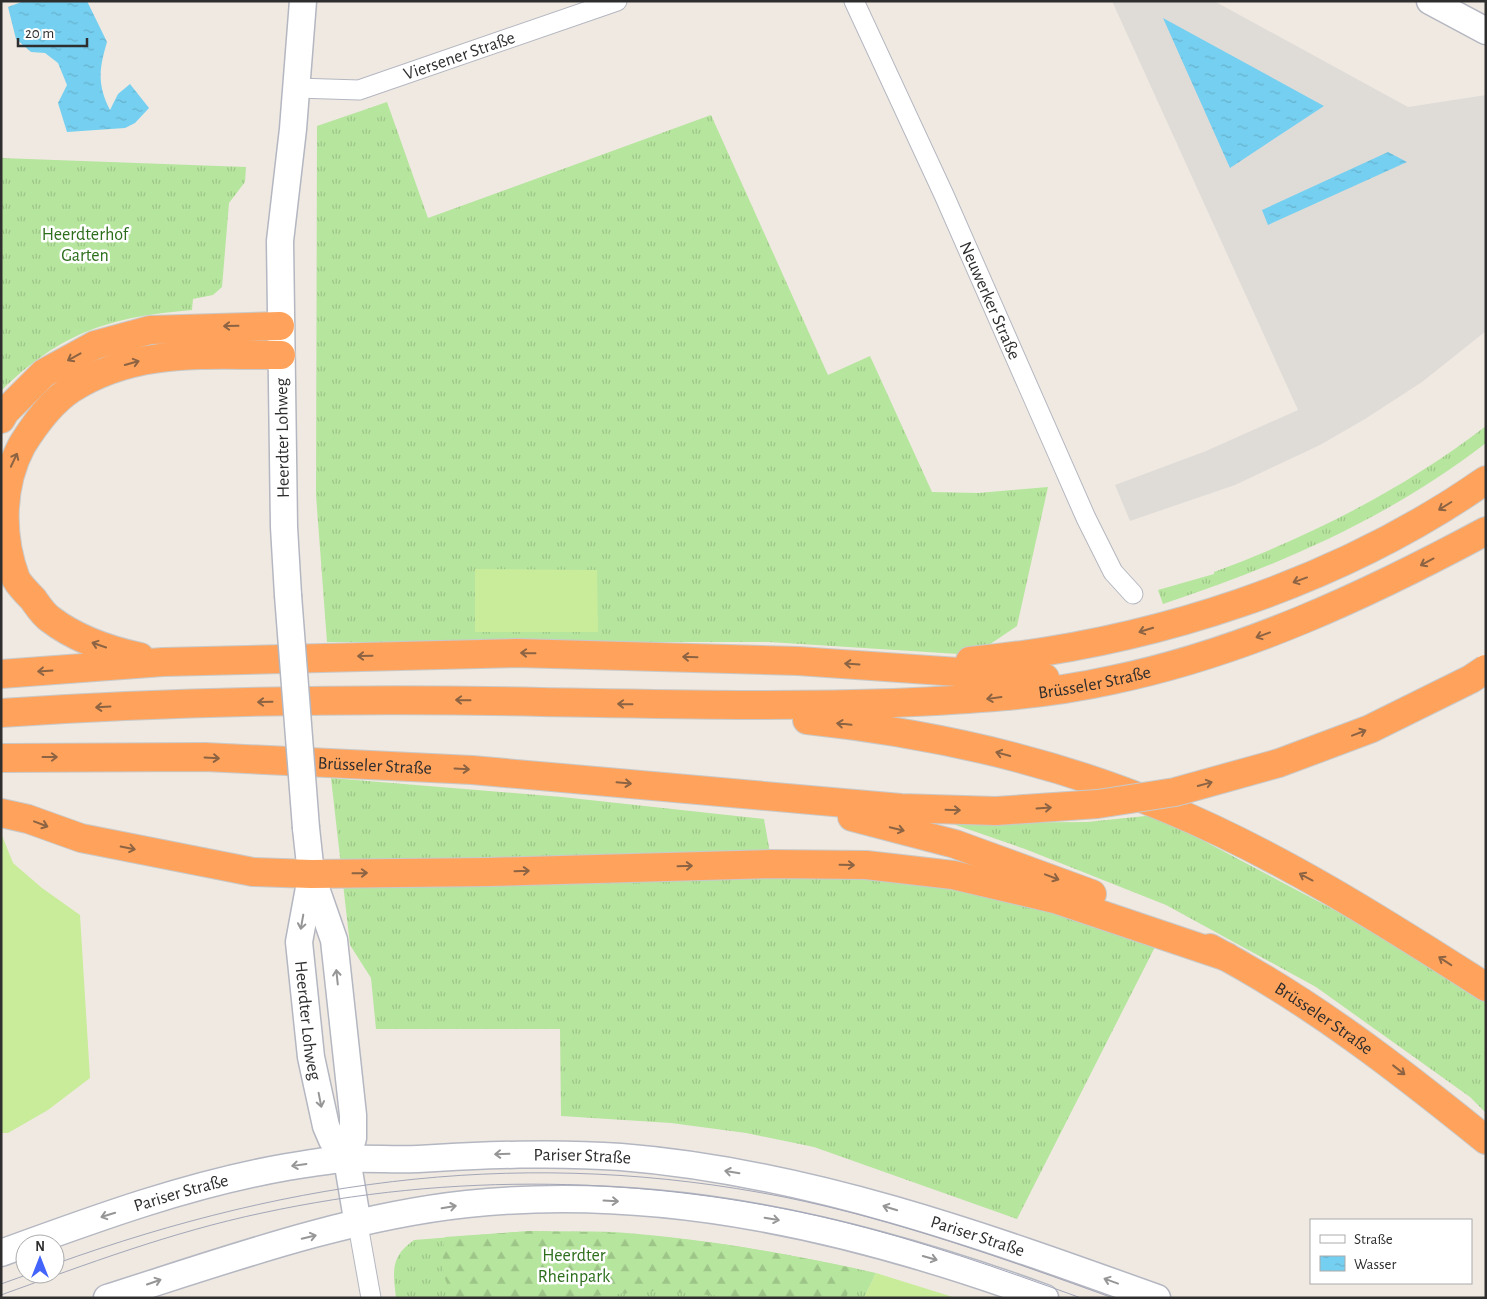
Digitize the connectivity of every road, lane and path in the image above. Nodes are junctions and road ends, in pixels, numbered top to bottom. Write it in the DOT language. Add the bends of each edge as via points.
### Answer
graph roads {
  1 [pos="303,1"];
  2 [pos="617,1"];
  3 [pos="854,1"];
  4 [pos="1430,1"];
  5 [pos="1486,31"];
  6 [pos="297,88"];
  7 [pos="280,326"];
  8 [pos="280,355"];
  9 [pos="1,419"];
  10 [pos="1486,480"];
  11 [pos="1486,531"];
  12 [pos="1133,594"];
  13 [pos="163,662"];
  14 [pos="901,667"];
  15 [pos="1486,669"];
  16 [pos="1,674"];
  17 [pos="1112,680"];
  18 [pos="674,705"];
  19 [pos="1,713"];
  20 [pos="1,758"];
  21 [pos="747,795"];
  22 [pos="1,813"];
  23 [pos="311,874"];
  24 [pos="1226,957"];
  25 [pos="1486,987"];
  26 [pos="1486,1140"];
  27 [pos="347,1159"];
  28 [pos="358,1225"];
  29 [pos="1,1252"];
  30 [pos="107,1298"];
  31 [pos="371,1298"];
  32 [pos="1045,1298"];
  33 [pos="1156,1298"];
  1 -- 6 [label="main road, Heerdter Lohweg"];
  2 -- 6 [label="street, Viersener Straße" via="359,90"];
  3 -- 12 [label="street, Neuwerker Straße" via="944,195 1086,518 1113,572"];
  4 -- 5 [label="main road"];
  6 -- 7 [label="main road, Heerdter Lohweg" via="280,241"];
  7 -- 8 [label="main road, Heerdter Lohweg"];
  7 -- 9 [label="highway, one-way" via="150,330 95,345 44,373"];
  13 -- 8 [label="highway, one-way" via="88,642 49,618 16,580 2,545 1,500 12,461 52,404 71,389 110,370 152,358"];
  8 -- 23 [label="main road, Heerdter Lohweg, bridge" via="288,595"];
  10 -- 14 [label="highway, one-way" via="1397,535 1319,573 1248,600 1128,636 1018,656"];
  11 -- 17 [label="highway, Brüsseler Straße, one-way" via="1338,606 1262,636"];
  14 -- 13 [label="highway, one-way" via="517,653"];
  13 -- 16 [label="highway, one-way"];
  14 -- 17 [label="highway" via="996,676"];
  21 -- 15 [label="highway, Brüsseler Straße, one-way, bridge" via="901,808 996,811 1098,804 1175,792 1279,763 1370,729"];
  17 -- 18 [label="highway, Brüsseler Straße, one-way" via="988,699 845,705"];
  18 -- 19 [label="highway, Brüsseler Straße, one-way" via="420,699 190,703"];
  25 -- 18 [label="highway, Brüsseler Straße, one-way" via="1313,880 1166,808 1079,775 980,748 880,728"];
  20 -- 21 [label="highway, Brüsseler Straße, one-way" via="204,757 462,769"];
  21 -- 24 [label="highway, Brüsseler Straße, one-way" via="857,818 964,847 1050,876 1157,920"];
  22 -- 23 [label="highway, one-way" via="80,838 253,872"];
  23 -- 24 [label="highway, one-way" via="771,864 866,865 953,875 1055,899"];
  27 -- 23 [label="main road, Heerdter Lohweg, one-way" via="353,1138 354,1115 334,940"];
  23 -- 27 [label="main road, Heerdter Lohweg, one-way" via="299,942 310,1049 326,1126"];
  24 -- 26 [label="highway, Brüsseler Straße, one-way" via="1318,1011 1395,1066"];
  27 -- 28 [label="main road, Heerdter Lohweg"];
  27 -- 29 [label="main road, Pariser Straße, one-way" via="285,1168 204,1186"];
  33 -- 27 [label="main road, Pariser Straße, one-way" via="997,1240 871,1202 740,1173 630,1158 568,1154"];
  30 -- 28 [label="main road, Pariser Straße, one-way" via="242,1254"];
  28 -- 31 [label="street"];
  28 -- 32 [label="main road, Pariser Straße, one-way" via="467,1204 534,1200 633,1202 722,1210 792,1222 874,1243"];
}
